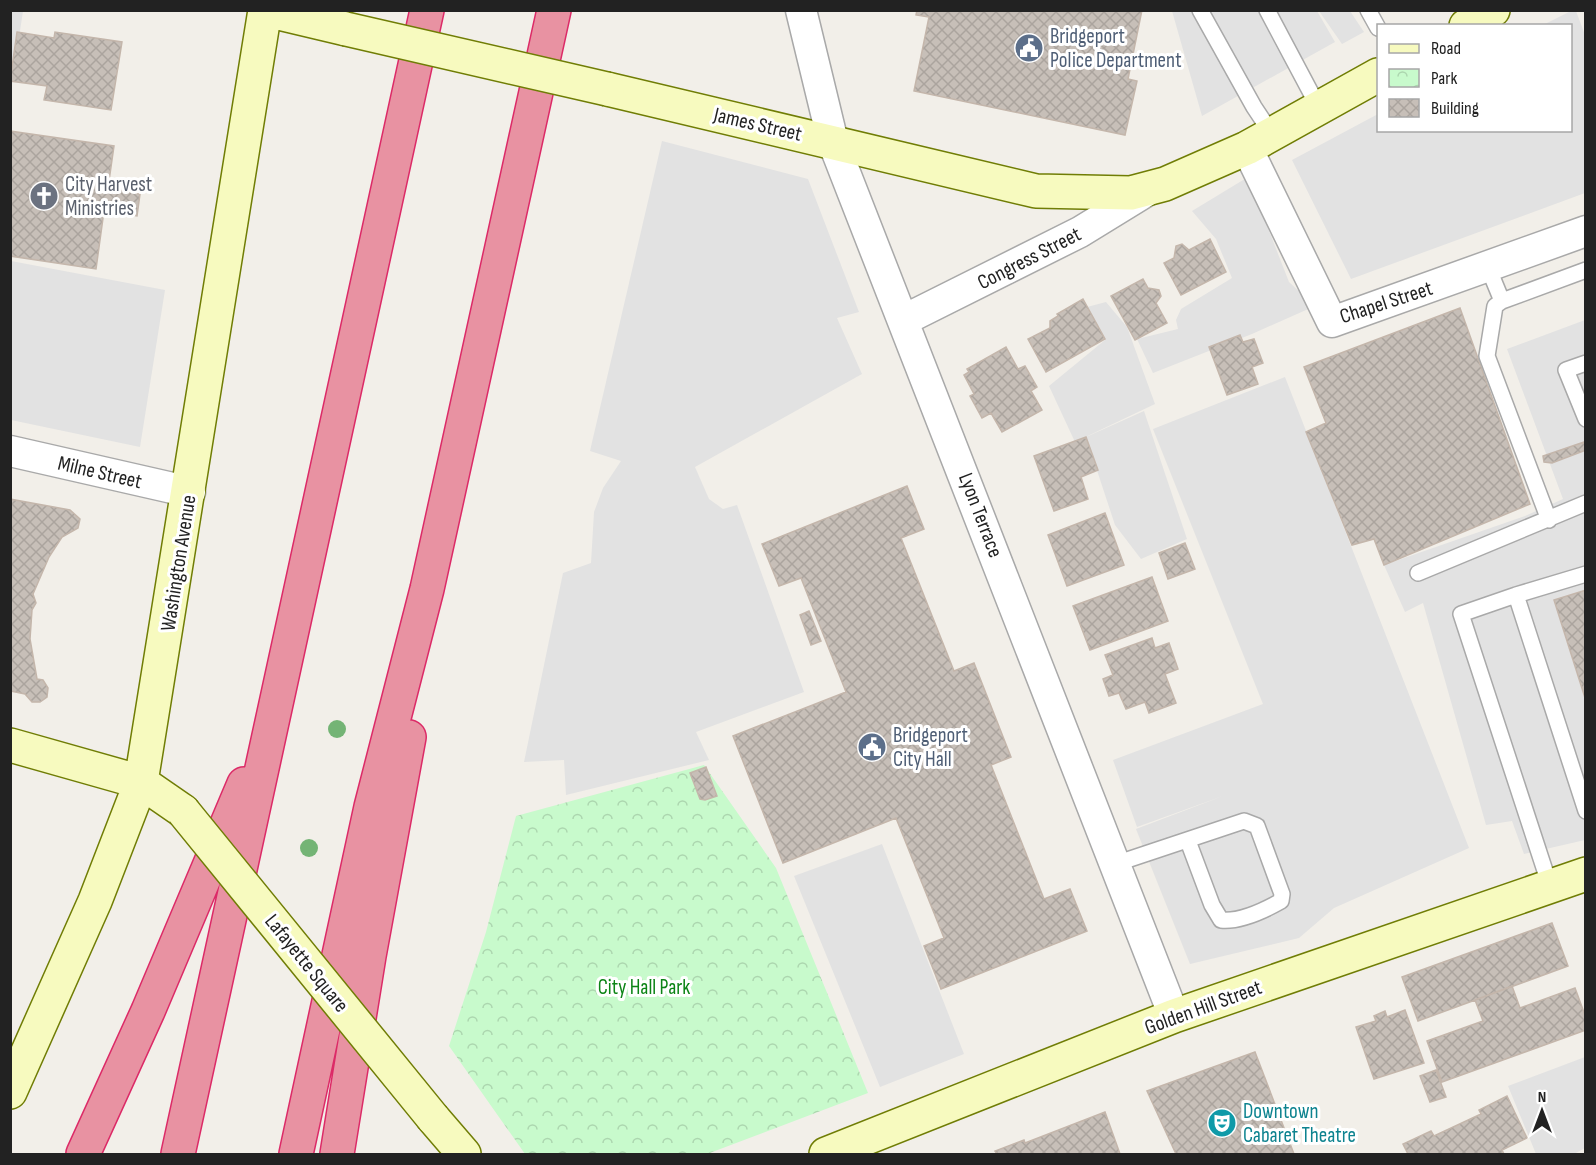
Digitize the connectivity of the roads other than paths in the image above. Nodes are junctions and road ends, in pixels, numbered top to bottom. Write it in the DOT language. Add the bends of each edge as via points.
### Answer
graph roads {
  1 [pos="265,10"];
  2 [pos="428,10"];
  3 [pos="554,10"];
  4 [pos="801,10"];
  5 [pos="1200,10"];
  6 [pos="1267,10"];
  7 [pos="1368,10"];
  8 [pos="1493,10"];
  9 [pos="1469,24"];
  10 [pos="1377,26"];
  11 [pos="1377,76"];
  12 [pos="1319,108"];
  13 [pos="1259,141"];
  14 [pos="833,142"];
  15 [pos="1150,189"];
  16 [pos="1586,231"];
  17 [pos="1488,267"];
  18 [pos="1586,270"];
  19 [pos="1502,301"];
  20 [pos="904,320"];
  21 [pos="1586,363"];
  22 [pos="1586,419"];
  23 [pos="10,452"];
  24 [pos="190,492"];
  25 [pos="1586,504"];
  26 [pos="1549,520"];
  27 [pos="1418,573"];
  28 [pos="1586,574"];
  29 [pos="427,589"];
  30 [pos="1516,595"];
  31 [pos="276,705"];
  32 [pos="10,745"];
  33 [pos="141,782"];
  34 [pos="1586,811"];
  35 [pos="1188,840"];
  36 [pos="1115,864"];
  37 [pos="1586,874"];
  38 [pos="1550,886"];
  39 [pos="1174,1016"];
  40 [pos="10,1092"];
  41 [pos="83,1155"];
  42 [pos="178,1155"];
  43 [pos="296,1155"];
  44 [pos="337,1155"];
  45 [pos="464,1155"];
  46 [pos="826,1155"];
  1 -- 14 [label="street, James Street, bridge"];
  1 -- 24 [label="street, Washington Avenue"];
  2 -- 31 [label="highway"];
  3 -- 29 [label="highway"];
  4 -- 14 [label="street, Lyon Terrace"];
  5 -- 13 [label="lane" via="1254,107"];
  6 -- 12 [label="lane"];
  7 -- 10 [label="lane"];
  8 -- 9 [label="street"];
  11 -- 12 [label="street"];
  12 -- 13 [label="street"];
  13 -- 15 [label="street, James Street"];
  13 -- 17 [label="street, Chapel Street" via="1332,322"];
  14 -- 15 [label="street, James Street" via="1036,190 1102,194"];
  14 -- 20 [label="street, Lyon Terrace"];
  15 -- 20 [label="street, Congress Street" via="1080,232"];
  16 -- 17 [label="street, Chapel Street"];
  17 -- 19 [label="lane"];
  18 -- 19 [label="lane"];
  19 -- 26 [label="lane" via="1495,306 1487,356"];
  20 -- 36 [label="street, Lyon Terrace"];
  21 -- 22 [label="lane" via="1566,370"];
  23 -- 24 [label="street, Milne Street"];
  24 -- 33 [label="street, Washington Avenue"];
  25 -- 26 [label="lane"];
  26 -- 27 [label="lane"];
  28 -- 30 [label="lane"];
  29 -- 43 [label="highway" via="371,807"];
  29 -- 44 [label="highway" via="413,713"];
  30 -- 34 [label="lane"];
  30 -- 38 [label="lane" via="1461,614"];
  31 -- 41 [label="highway" via="185,925"];
  31 -- 42 [label="highway"];
  32 -- 33 [label="street, Lafayette Square"];
  33 -- 40 [label="street, Washington Avenue" via="94,901"];
  33 -- 45 [label="street, Lafayette Square, bridge" via="183,811"];
  35 -- 35 [label="lane" via="1244,821 1252,822 1282,894 1281,901 1228,921 1221,920"];
  35 -- 36 [label="lane"];
  36 -- 39 [label="street, Lyon Terrace"];
  37 -- 38 [label="street, Golden Hill Street"];
  38 -- 39 [label="street, Golden Hill Street"];
  39 -- 46 [label="street, Golden Hill Street"];
}
